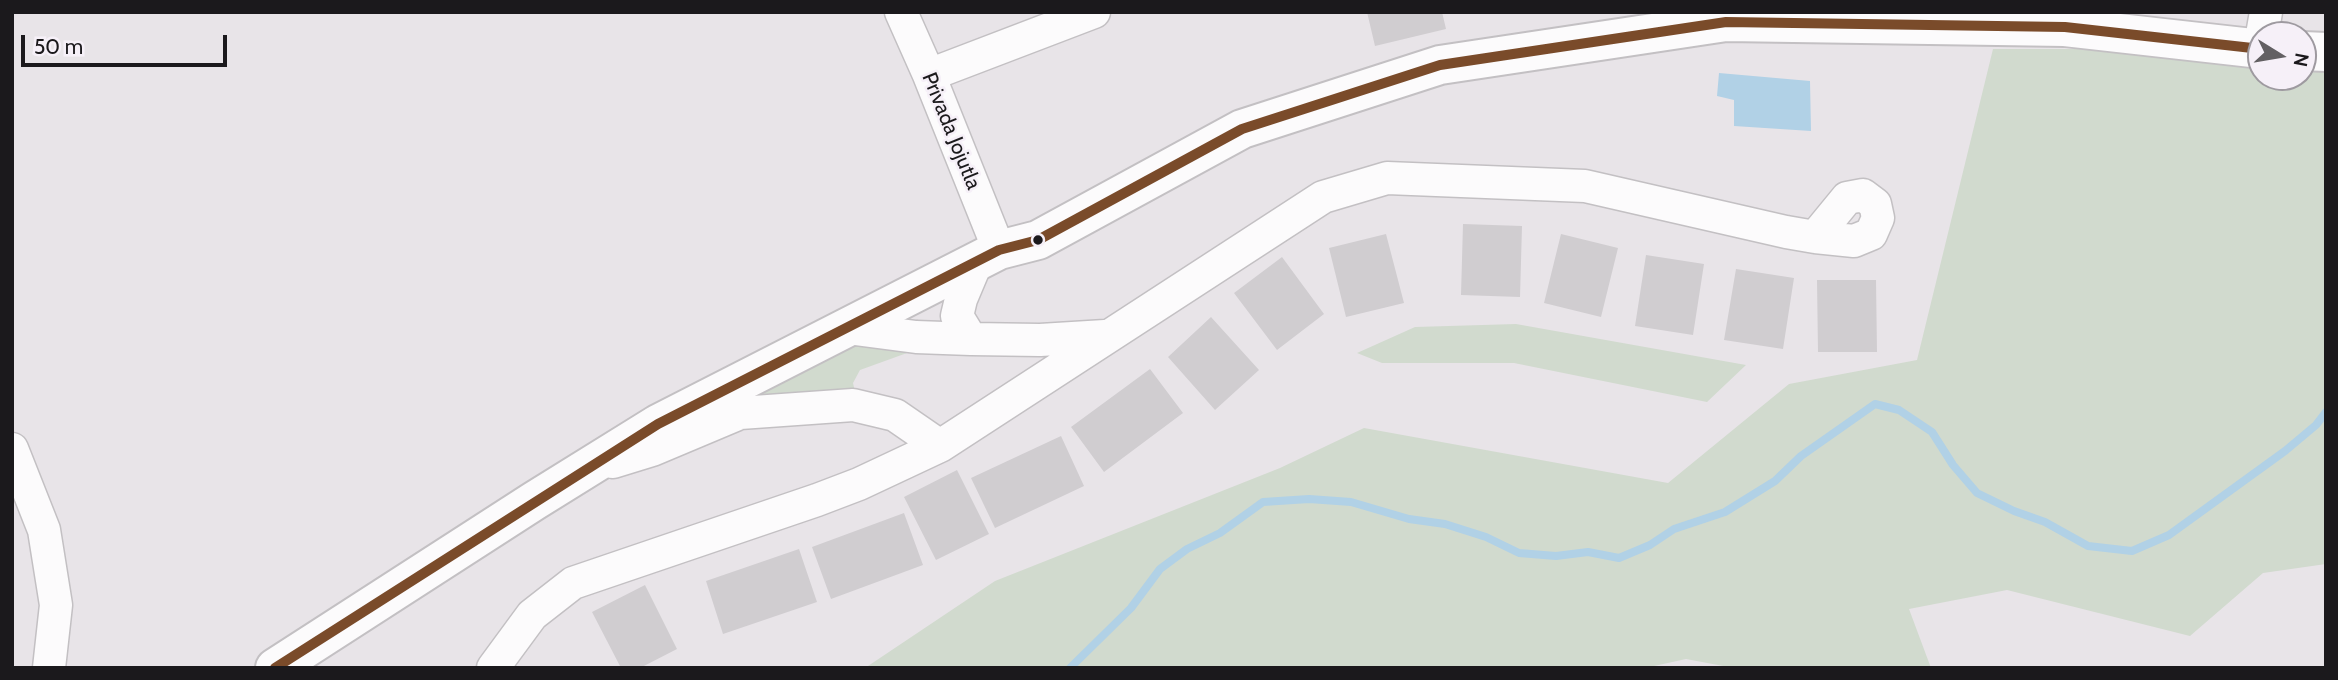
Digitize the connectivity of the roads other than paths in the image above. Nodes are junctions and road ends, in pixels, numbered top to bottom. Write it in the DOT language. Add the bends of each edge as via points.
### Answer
graph roads {
  1 [pos="901,12"];
  2 [pos="1094,12"];
  3 [pos="1879,18"];
  4 [pos="2066,20"];
  5 [pos="2247,36"];
  6 [pos="929,75"];
  7 [pos="1815,237"];
  8 [pos="988,256"];
  9 [pos="847,328"];
  10 [pos="1108,336"];
  11 [pos="971,339"];
  12 [pos="940,446"];
  13 [pos="12,449"];
  14 [pos="589,469"];
  15 [pos="49,668"];
  16 [pos="275,668"];
  17 [pos="493,668"];
  1 -- 6 [label="street, Privada Jojutla"];
  2 -- 6 [label="street"];
  3 -- 4 [label="street"];
  3 -- 8 [label="street" via="1726,22 1440,65 1242,130 1038,240"];
  4 -- 5 [label="street"];
  6 -- 8 [label="street, Privada Jojutla"];
  7 -- 10 [label="street" via="1585,186 1387,178 1323,197"];
  8 -- 9 [label="street"];
  8 -- 11 [label="street" via="961,299 957,316"];
  9 -- 11 [label="street"];
  9 -- 14 [label="street" via="658,424"];
  10 -- 11 [label="street" via="1040,341"];
  10 -- 12 [label="street"];
  12 -- 14 [label="street" via="895,415 853,405 740,413 652,450"];
  12 -- 17 [label="street" via="828,496 573,583 532,615"];
  13 -- 15 [label="street" via="44,530 56,605"];
  14 -- 16 [label="street"];
}
